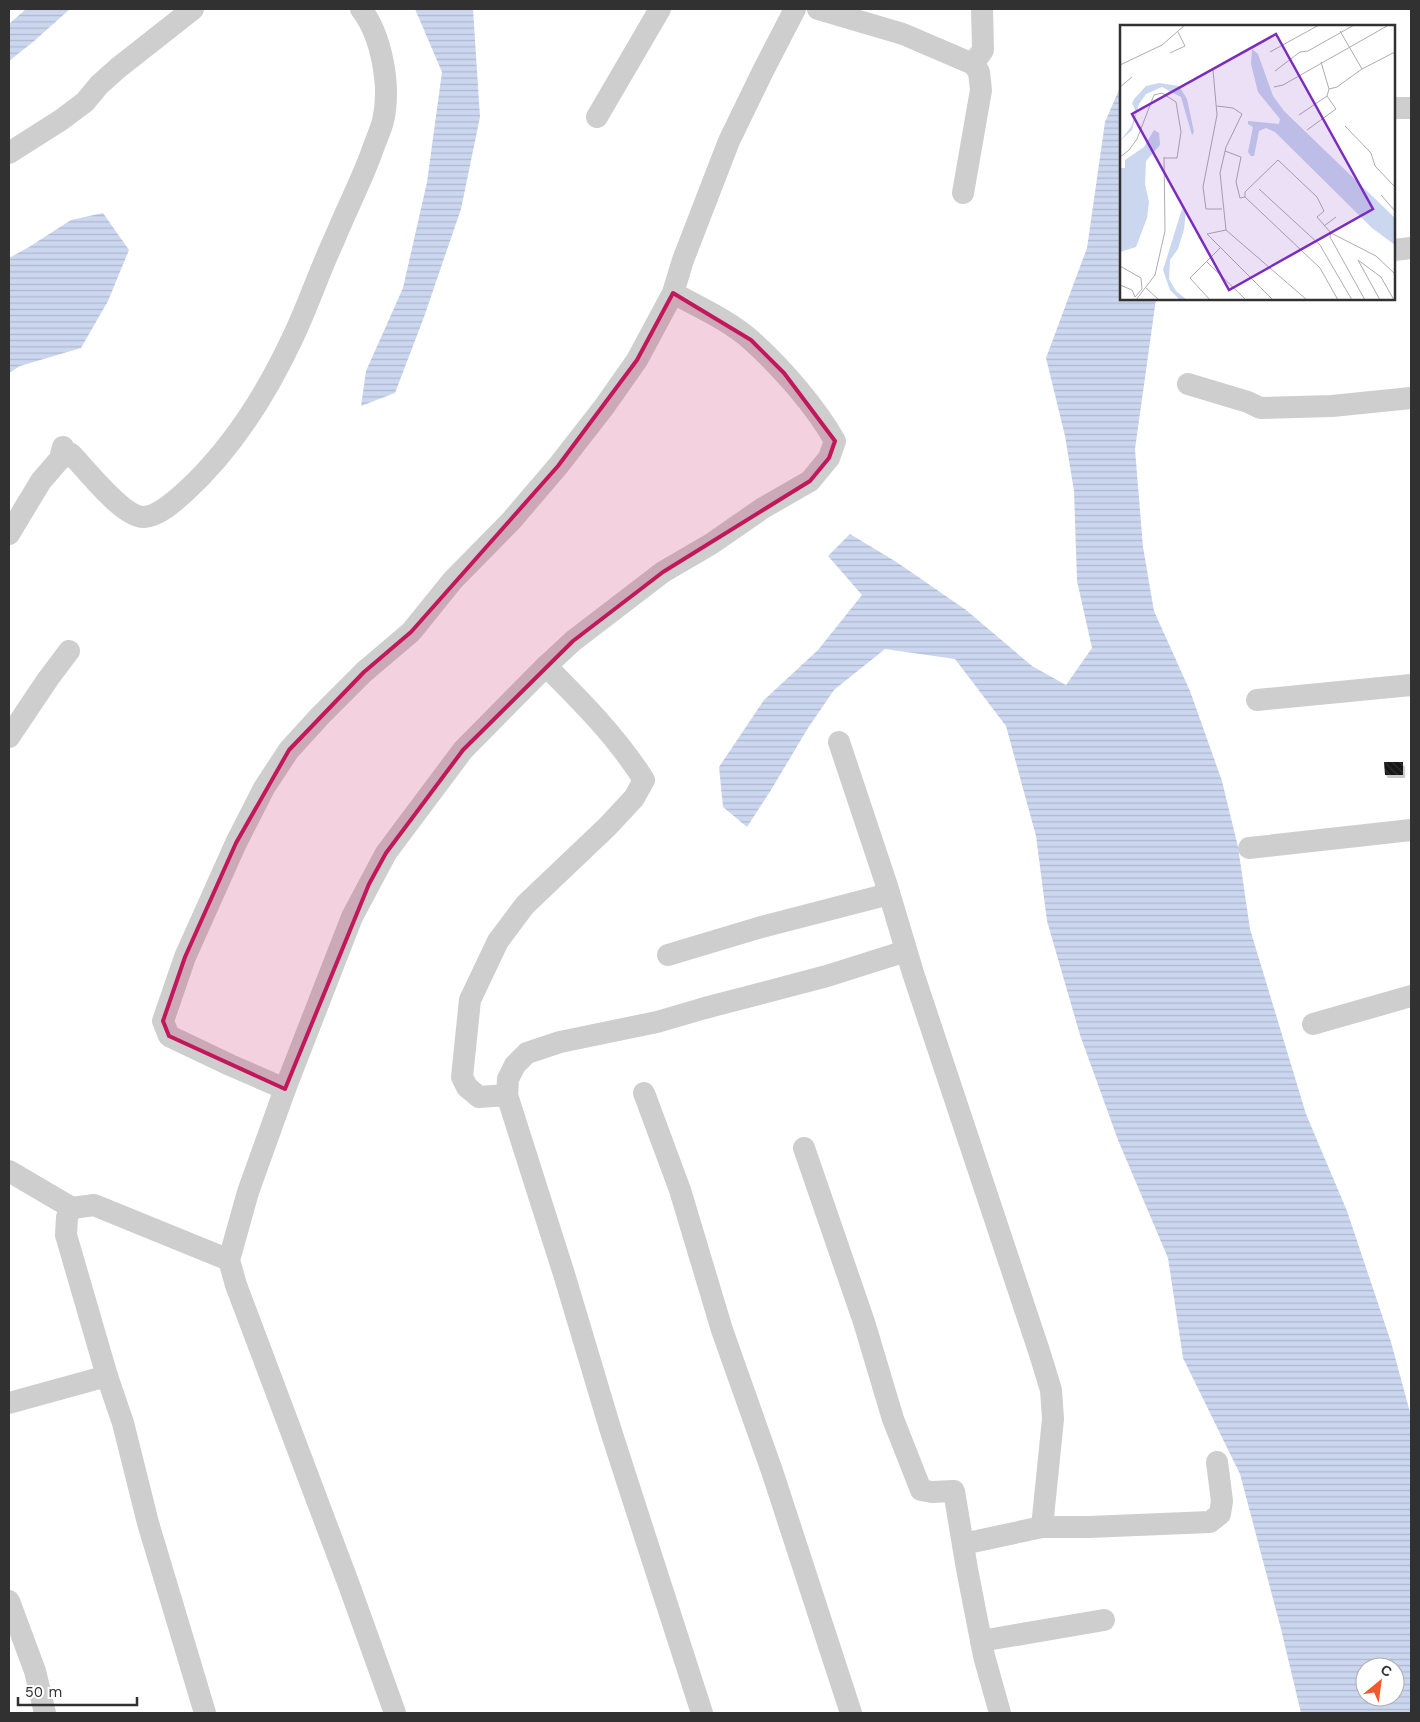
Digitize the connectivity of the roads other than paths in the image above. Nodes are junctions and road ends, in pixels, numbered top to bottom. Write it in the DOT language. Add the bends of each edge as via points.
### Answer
graph roads {
  1 [pos="193,9"];
  2 [pos="361,9"];
  3 [pos="660,9"];
  4 [pos="795,9"];
  5 [pos="819,9"];
  6 [pos="982,9"];
  7 [pos="973,64"];
  8 [pos="1395,108"];
  9 [pos="1411,108"];
  10 [pos="597,118"];
  11 [pos="9,152"];
  12 [pos="963,193"];
  13 [pos="1411,248"];
  14 [pos="1395,250"];
  15 [pos="673,293"];
  16 [pos="1188,384"];
  17 [pos="1411,398"];
  18 [pos="9,534"];
  19 [pos="69,650"];
  20 [pos="546,666"];
  21 [pos="1411,685"];
  22 [pos="1256,700"];
  23 [pos="9,737"];
  24 [pos="839,742"];
  25 [pos="1411,830"];
  26 [pos="1248,848"];
  27 [pos="889,894"];
  28 [pos="906,951"];
  29 [pos="668,955"];
  30 [pos="1411,996"];
  31 [pos="1313,1024"];
  32 [pos="285,1089"];
  33 [pos="644,1093"];
  34 [pos="507,1095"];
  35 [pos="804,1148"];
  36 [pos="9,1172"];
  37 [pos="72,1208"];
  38 [pos="229,1260"];
  39 [pos="106,1376"];
  40 [pos="9,1403"];
  41 [pos="1217,1462"];
  42 [pos="1042,1527"];
  43 [pos="963,1544"];
  44 [pos="9,1600"];
  45 [pos="1104,1620"];
  46 [pos="981,1641"];
  47 [pos="45,1713"];
  48 [pos="206,1713"];
  49 [pos="395,1713"];
  50 [pos="702,1713"];
  51 [pos="851,1713"];
  52 [pos="1000,1713"];
  1 -- 11 [label="street" via="99,84 85,102"];
  2 -- 18 [label="street" via="369,19 380,51 387,90 383,121 370,159 293,337 239,434 198,481 175,501 145,517 136,516 122,507 70,454 61,453"];
  3 -- 10 [label="street"];
  4 -- 15 [label="street" via="729,141"];
  5 -- 7 [label="street" via="903,34"];
  6 -- 7 [label="street" via="983,50"];
  7 -- 12 [label="street" via="979,72 981,90"];
  8 -- 9 [label="street"];
  13 -- 14 [label="street"];
  15 -- 20 [label="street" via="718,317 751,340 802,394 835,441 829,458 810,481 663,572 573,641"];
  15 -- 32 [label="street" via="637,360 558,466 453,580 411,632 364,672 289,750 264,788 236,843 185,957 163,1021 169,1036"];
  16 -- 17 [label="street" via="1260,408 1332,406"];
  19 -- 23 [label="street"];
  20 -- 32 [label="street" via="463,750 386,853 352,917"];
  20 -- 34 [label="street" via="628,755 644,780 634,798 525,905 498,941 470,1000 462,1077 467,1087 479,1097"];
  21 -- 22 [label="street"];
  24 -- 27 [label="street"];
  25 -- 26 [label="street"];
  27 -- 28 [label="street"];
  27 -- 29 [label="street"];
  28 -- 34 [label="street" via="657,1022 560,1042 527,1053 515,1065 508,1079"];
  28 -- 42 [label="street" via="1051,1390 1053,1419"];
  30 -- 31 [label="street"];
  32 -- 38 [label="street" via="248,1192"];
  33 -- 51 [label="street" via="680,1190 722,1330"];
  34 -- 50 [label="street"];
  35 -- 43 [label="street" via="864,1322 893,1419 921,1490 954,1490"];
  36 -- 37 [label="street"];
  37 -- 38 [label="street" via="94,1205"];
  37 -- 39 [label="street" via="67,1217 66,1235"];
  38 -- 49 [label="street"];
  39 -- 40 [label="street"];
  39 -- 48 [label="street" via="123,1423 148,1523"];
  41 -- 42 [label="street" via="1222,1501 1220,1514 1210,1522"];
  42 -- 43 [label="street"];
  43 -- 46 [label="street"];
  44 -- 47 [label="street" via="35,1671"];
  45 -- 46 [label="street"];
  46 -- 52 [label="street"];
}
